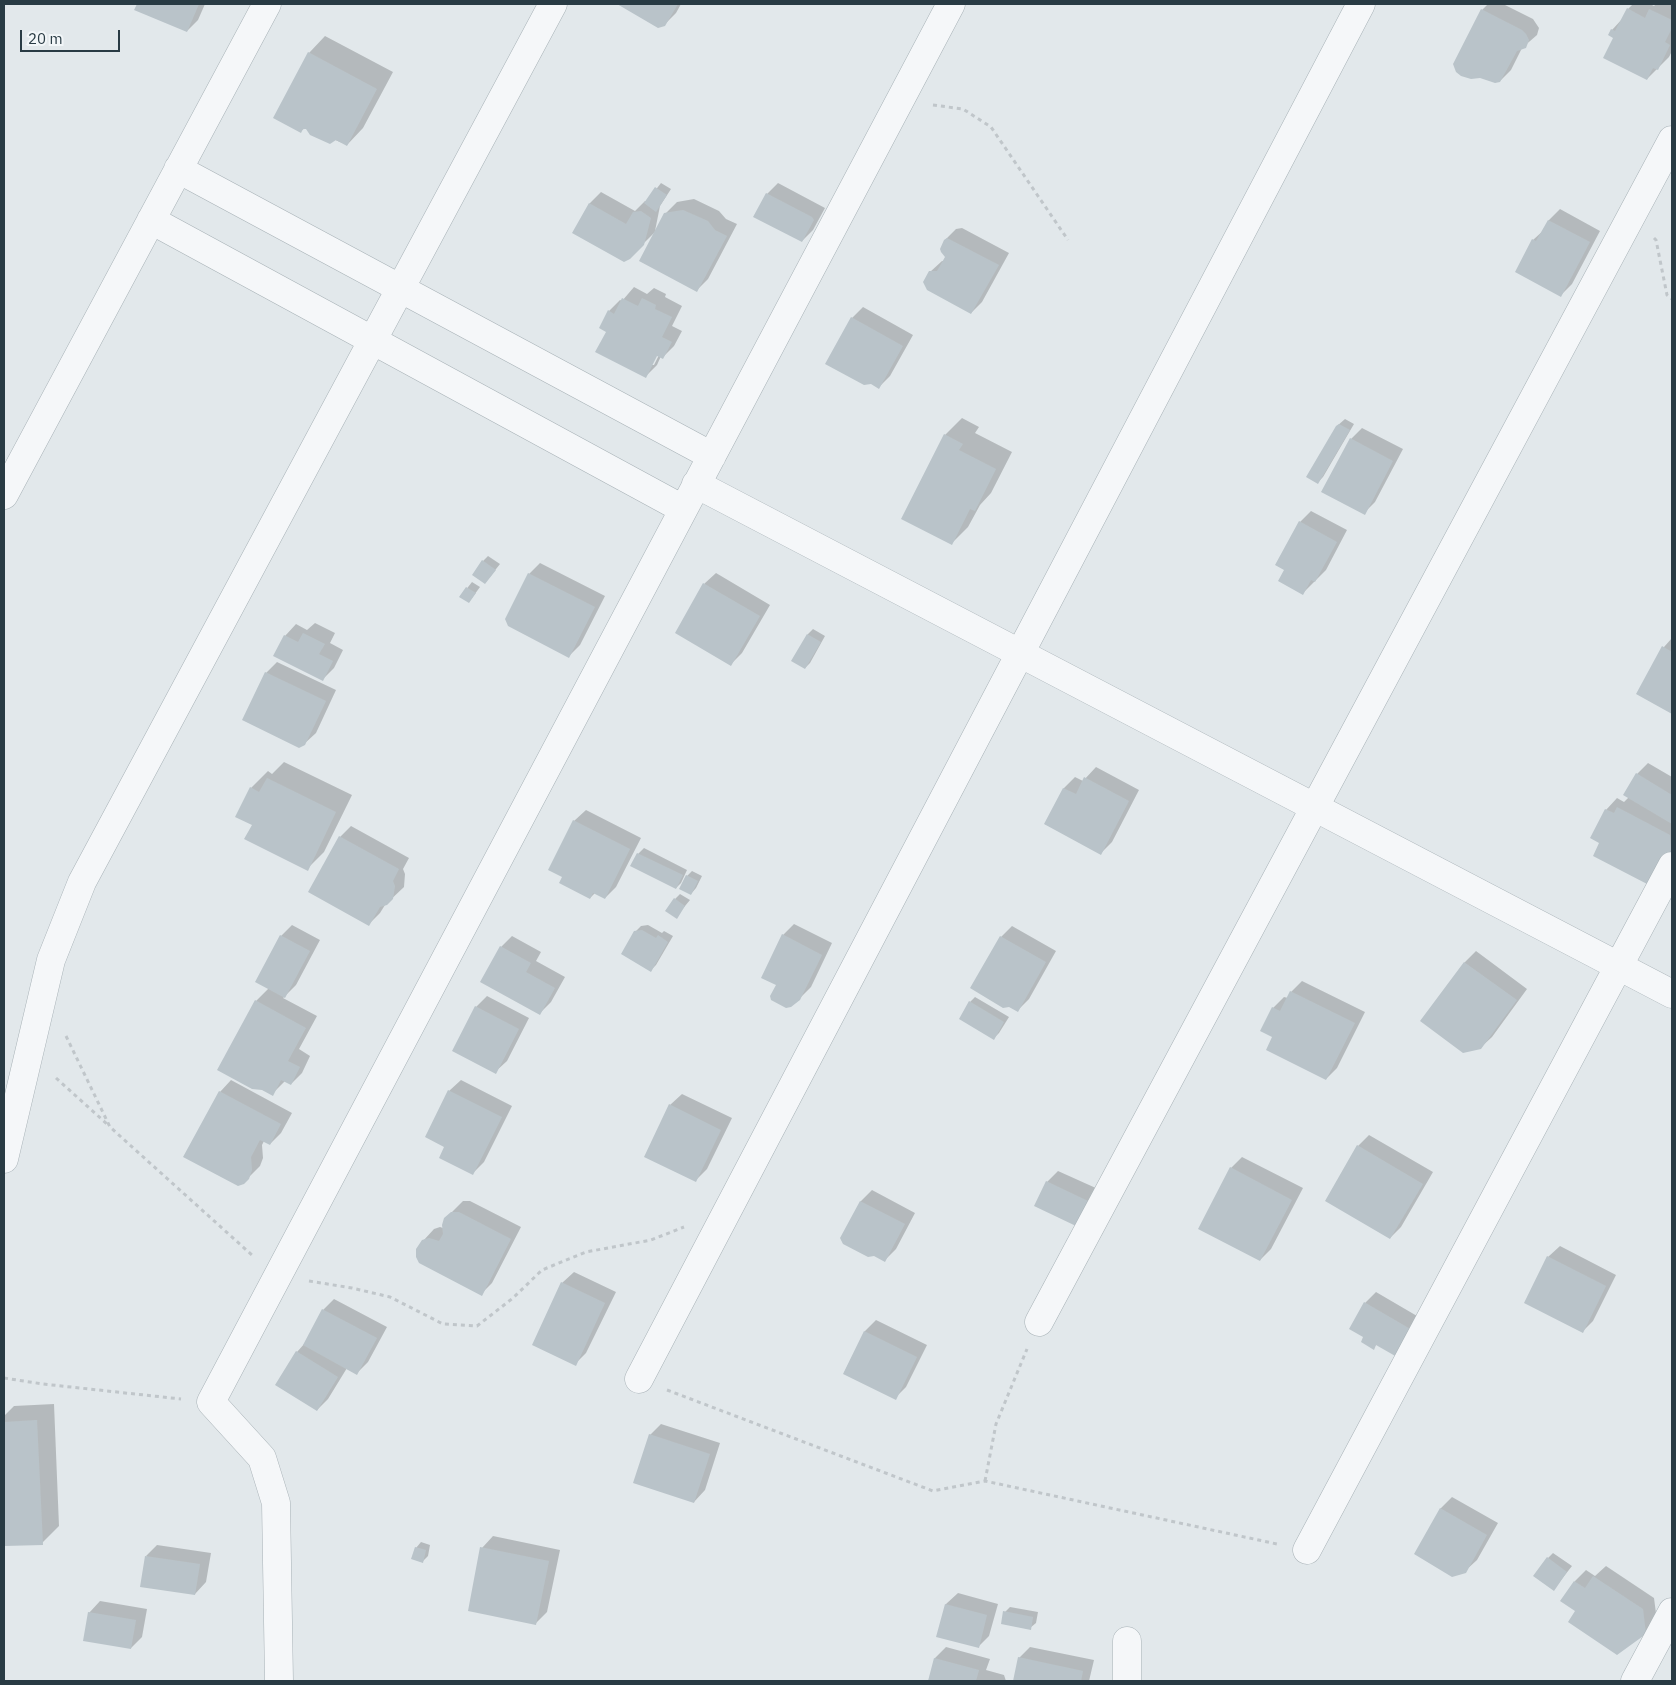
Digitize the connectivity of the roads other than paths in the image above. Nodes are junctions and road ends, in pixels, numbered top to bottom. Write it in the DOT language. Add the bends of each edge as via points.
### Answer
graph roads {
  1 [pos="267,4"];
  2 [pos="553,4"];
  3 [pos="951,4"];
  4 [pos="1361,4"];
  5 [pos="1672,140"];
  6 [pos="178,169"];
  7 [pos="151,220"];
  8 [pos="400,288"];
  9 [pos="373,340"];
  10 [pos="712,456"];
  11 [pos="696,484"];
  12 [pos="4,495"];
  13 [pos="683,509"];
  14 [pos="1020,654"];
  15 [pos="1315,807"];
  16 [pos="1672,866"];
  17 [pos="1619,966"];
  18 [pos="1672,994"];
  19 [pos="4,1159"];
  20 [pos="1039,1322"];
  21 [pos="639,1379"];
  22 [pos="1307,1550"];
  23 [pos="1672,1612"];
  24 [pos="1127,1641"];
  25 [pos="279,1681"];
  26 [pos="1127,1681"];
  27 [pos="1635,1681"];
  1 -- 6 [label="street"];
  2 -- 8 [label="street"];
  3 -- 10 [label="street"];
  4 -- 14 [label="street"];
  5 -- 15 [label="street"];
  6 -- 7 [label="street"];
  6 -- 8 [label="street"];
  7 -- 9 [label="street"];
  7 -- 12 [label="street"];
  8 -- 9 [label="street"];
  8 -- 10 [label="street"];
  9 -- 13 [label="street"];
  9 -- 19 [label="street" via="82,882 51,960"];
  10 -- 11 [label="street"];
  11 -- 13 [label="street"];
  11 -- 14 [label="street"];
  13 -- 25 [label="street" via="211,1402 262,1458 276,1503"];
  14 -- 15 [label="street"];
  14 -- 21 [label="street"];
  15 -- 17 [label="street"];
  15 -- 20 [label="street"];
  16 -- 17 [label="street"];
  17 -- 18 [label="street"];
  17 -- 22 [label="street"];
  23 -- 27 [label="street"];
  24 -- 26 [label="street"];
}
